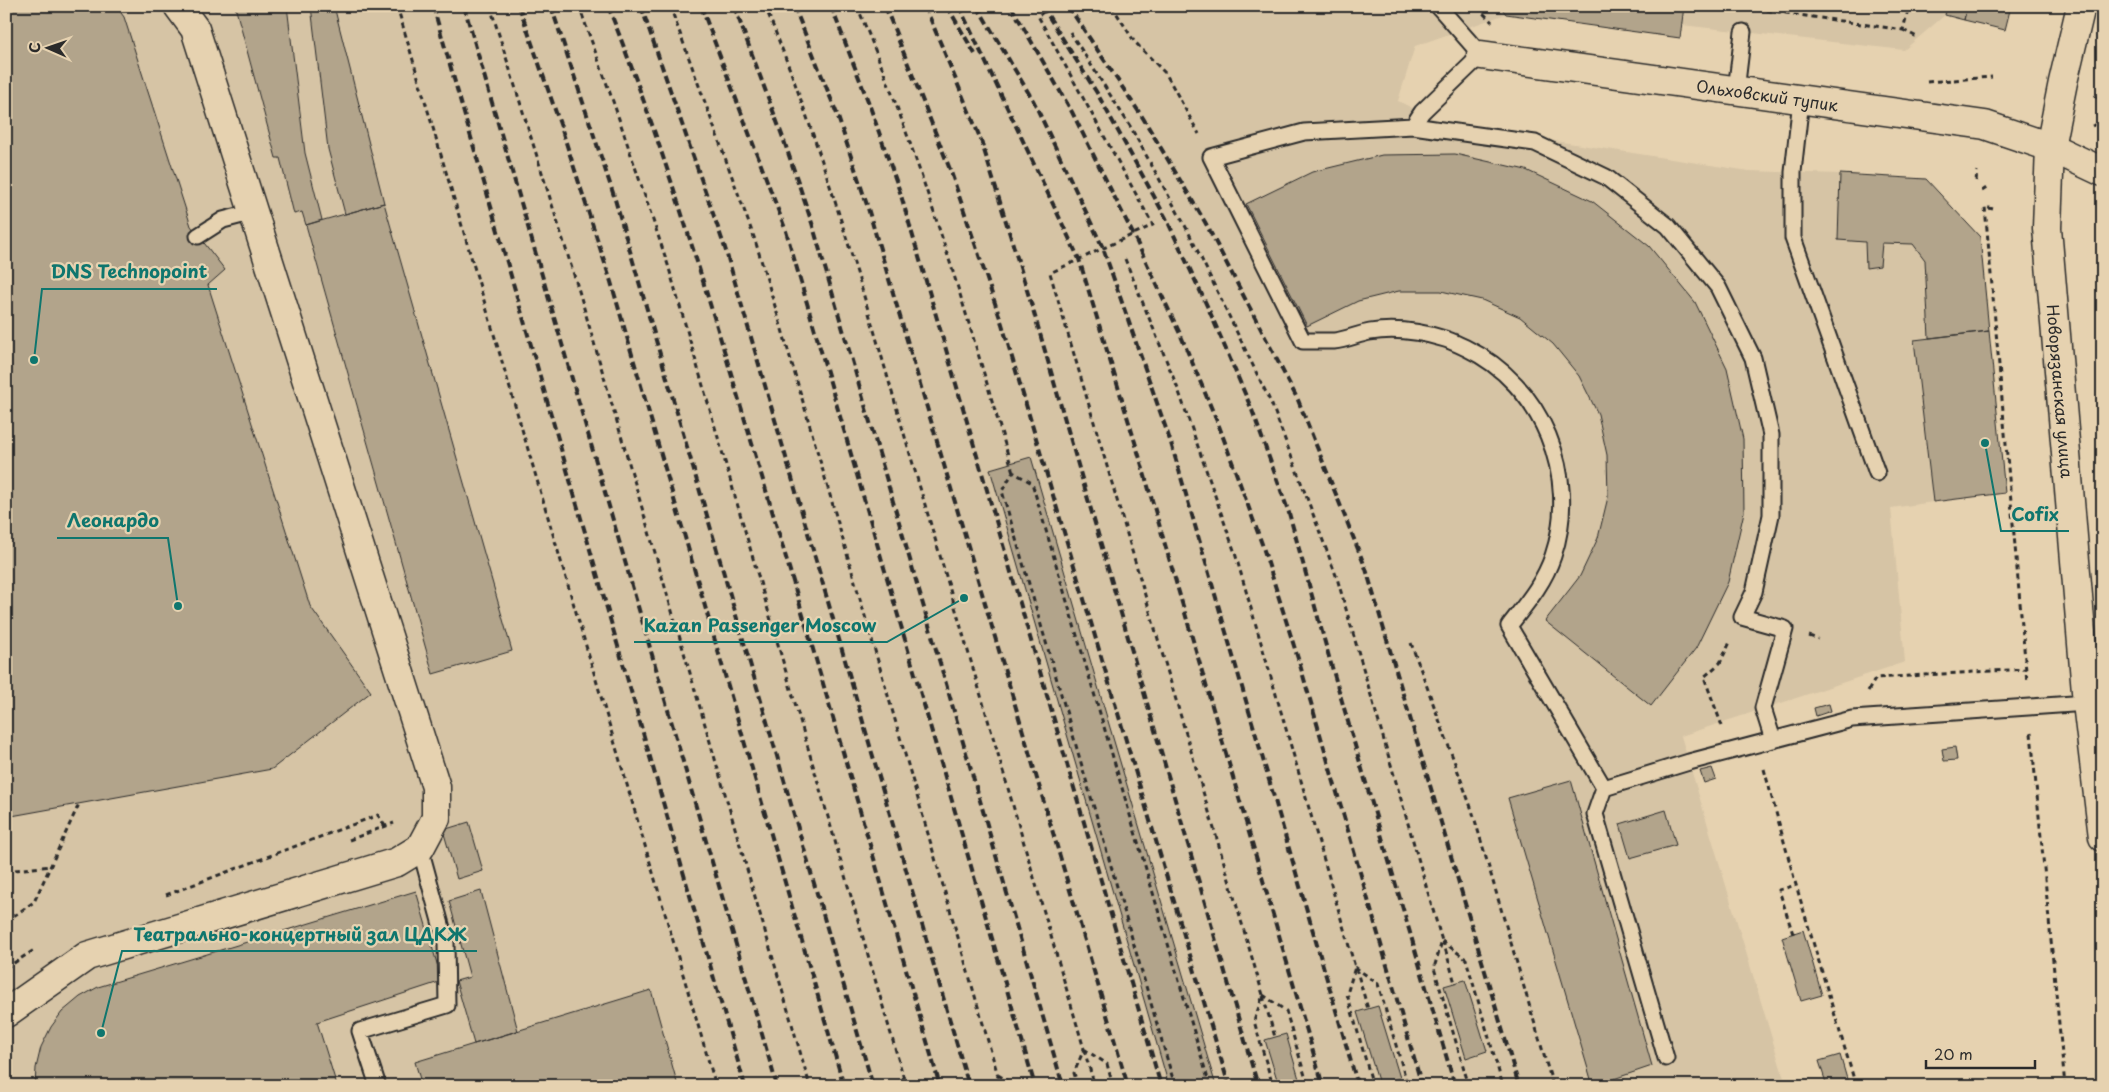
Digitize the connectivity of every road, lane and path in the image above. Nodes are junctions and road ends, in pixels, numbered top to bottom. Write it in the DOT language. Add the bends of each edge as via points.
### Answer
graph roads {
  1 [pos="178,6"];
  2 [pos="398,6"];
  3 [pos="490,6"];
  4 [pos="579,6"];
  5 [pos="670,6"];
  6 [pos="765,6"];
  7 [pos="857,6"];
  8 [pos="1051,6"];
  9 [pos="1112,6"];
  10 [pos="1438,6"];
  11 [pos="1909,6"];
  12 [pos="2081,6"];
  13 [pos="1756,9"];
  14 [pos="1902,30"];
  15 [pos="1070,32"];
  16 [pos="1744,32"];
  17 [pos="1919,38"];
  18 [pos="1481,55"];
  19 [pos="1736,91"];
  20 [pos="2094,96"];
  21 [pos="1801,100"];
  22 [pos="2103,100"];
  23 [pos="2103,121"];
  24 [pos="1413,126"];
  25 [pos="2092,126"];
  26 [pos="2050,147"];
  27 [pos="1211,157"];
  28 [pos="1977,171"];
  29 [pos="2103,172"];
  30 [pos="1976,181"];
  31 [pos="1988,187"];
  32 [pos="1982,191"];
  33 [pos="1993,209"];
  34 [pos="254,212"];
  35 [pos="2100,224"];
  36 [pos="2103,230"];
  37 [pos="198,236"];
  38 [pos="1125,260"];
  39 [pos="1013,472"];
  40 [pos="1877,474"];
  41 [pos="1742,617"];
  42 [pos="1411,643"];
  43 [pos="2086,703"];
  44 [pos="2028,706"];
  45 [pos="1773,740"];
  46 [pos="1730,751"];
  47 [pos="2100,783"];
  48 [pos="1604,788"];
  49 [pos="79,804"];
  50 [pos="402,820"];
  51 [pos="385,826"];
  52 [pos="2103,837"];
  53 [pos="348,840"];
  54 [pos="420,848"];
  55 [pos="52,866"];
  56 [pos="6,871"];
  57 [pos="178,890"];
  58 [pos="161,897"];
  59 [pos="167,900"];
  60 [pos="6,921"];
  61 [pos="1793,934"];
  62 [pos="1442,941"];
  63 [pos="1355,967"];
  64 [pos="1455,983"];
  65 [pos="1263,995"];
  66 [pos="1368,1009"];
  67 [pos="6,1013"];
  68 [pos="1275,1037"];
  69 [pos="1084,1049"];
  70 [pos="1666,1058"];
  71 [pos="998,1075"];
  72 [pos="378,1086"];
  73 [pos="716,1086"];
  74 [pos="810,1086"];
  75 [pos="906,1086"];
  76 [pos="994,1086"];
  77 [pos="1001,1086"];
  78 [pos="1016,1086"];
  79 [pos="1078,1086"];
  80 [pos="1095,1086"];
  81 [pos="1113,1086"];
  82 [pos="1175,1086"];
  83 [pos="1210,1086"];
  84 [pos="1273,1086"];
  85 [pos="1308,1086"];
  86 [pos="1374,1086"];
  87 [pos="1408,1086"];
  88 [pos="1469,1086"];
  89 [pos="1503,1086"];
  90 [pos="1553,1086"];
  91 [pos="1856,1086"];
  92 [pos="2065,1086"];
  1 -- 34 [label="street" via="195,29"];
  2 -- 73 [label="path"];
  3 -- 74 [label="path" via="579,291"];
  4 -- 75 [label="path" via="668,265"];
  5 -- 71 [label="path" via="755,240"];
  6 -- 69 [label="path" via="840,214"];
  7 -- 39 [label="path" via="925,183"];
  8 -- 65 [label="path" via="1038,16 1152,225 1050,273"];
  9 -- 27 [label="path" via="1134,41 1166,74"];
  10 -- 18 [label="lane"];
  11 -- 14 [label="path"];
  12 -- 26 [label="street, Новорязанская улица"];
  13 -- 14 [label="path"];
  14 -- 17 [label="path"];
  15 -- 62 [label="path" via="1130,126 1188,231 1272,405 1337,578"];
  16 -- 19 [label="lane"];
  18 -- 19 [label="street, Ольховский тупик"];
  18 -- 24 [label="lane" via="1422,112"];
  19 -- 21 [label="street, Ольховский тупик"];
  20 -- 22 [label="path"];
  21 -- 26 [label="street, Ольховский тупик" via="1985,125"];
  21 -- 40 [label="lane" via="1793,165 1793,238"];
  23 -- 25 [label="path"];
  24 -- 27 [label="lane" via="1304,132"];
  24 -- 41 [label="lane" via="1534,144 1606,177 1668,226 1718,287 1753,358 1771,435 1771,515 1754,592"];
  26 -- 29 [label="street, Ольховский тупик"];
  26 -- 43 [label="street, Новорязанская улица" via="2047,228"];
  27 -- 48 [label="lane" via="1303,341 1335,341 1372,332 1400,331 1447,340 1482,356 1512,379 1536,409 1553,443 1561,481 1562,519 1553,556 1536,590 1509,626"];
  28 -- 30 [label="path"];
  31 -- 32 [label="path"];
  33 -- 44 [label="path" via="1985,207"];
  34 -- 37 [label="lane" via="223,220"];
  34 -- 54 [label="street" via="436,787 436,818"];
  35 -- 36 [label="path"];
  38 -- 63 [label="path" via="1188,416 1234,553"];
  39 -- 82 [label="path" via="1002,492"];
  39 -- 83 [label="path" via="1032,483"];
  41 -- 45 [label="lane" via="1784,629 1763,708"];
  41 -- 46 [label="path" via="1720,663 1704,677"];
  42 -- 90 [label="path" via="1472,810"];
  43 -- 44 [label="lane"];
  43 -- 47 [label="street, Новорязанская улица"];
  44 -- 45 [label="lane" via="1852,719"];
  44 -- 92 [label="path"];
  45 -- 46 [label="lane"];
  46 -- 48 [label="lane"];
  47 -- 52 [label="street, Новорязанская улица"];
  48 -- 70 [label="lane" via="1596,814"];
  49 -- 55 [label="path"];
  50 -- 51 [label="path"];
  51 -- 53 [label="path"];
  51 -- 57 [label="path" via="378,815"];
  54 -- 67 [label="street" via="397,862 87,956"];
  54 -- 72 [label="lane" via="446,943 447,1005 360,1031"];
  55 -- 56 [label="path"];
  55 -- 60 [label="path" via="34,902"];
  58 -- 59 [label="path"];
  61 -- 91 [label="path" via="1779,890 1796,885"];
  62 -- 64 [label="path"];
  62 -- 88 [label="path" via="1434,968"];
  62 -- 89 [label="path" via="1466,959"];
  63 -- 66 [label="path"];
  63 -- 86 [label="path" via="1346,994"];
  63 -- 87 [label="path" via="1378,984"];
  65 -- 68 [label="path"];
  65 -- 84 [label="path" via="1254,1021"];
  65 -- 85 [label="path" via="1286,1011"];
  69 -- 79 [label="path" via="1074,1073"];
  69 -- 80 [label="path"];
  69 -- 81 [label="path" via="1107,1064"];
  71 -- 76 [label="path"];
  71 -- 77 [label="path"];
  71 -- 78 [label="path"];
}
